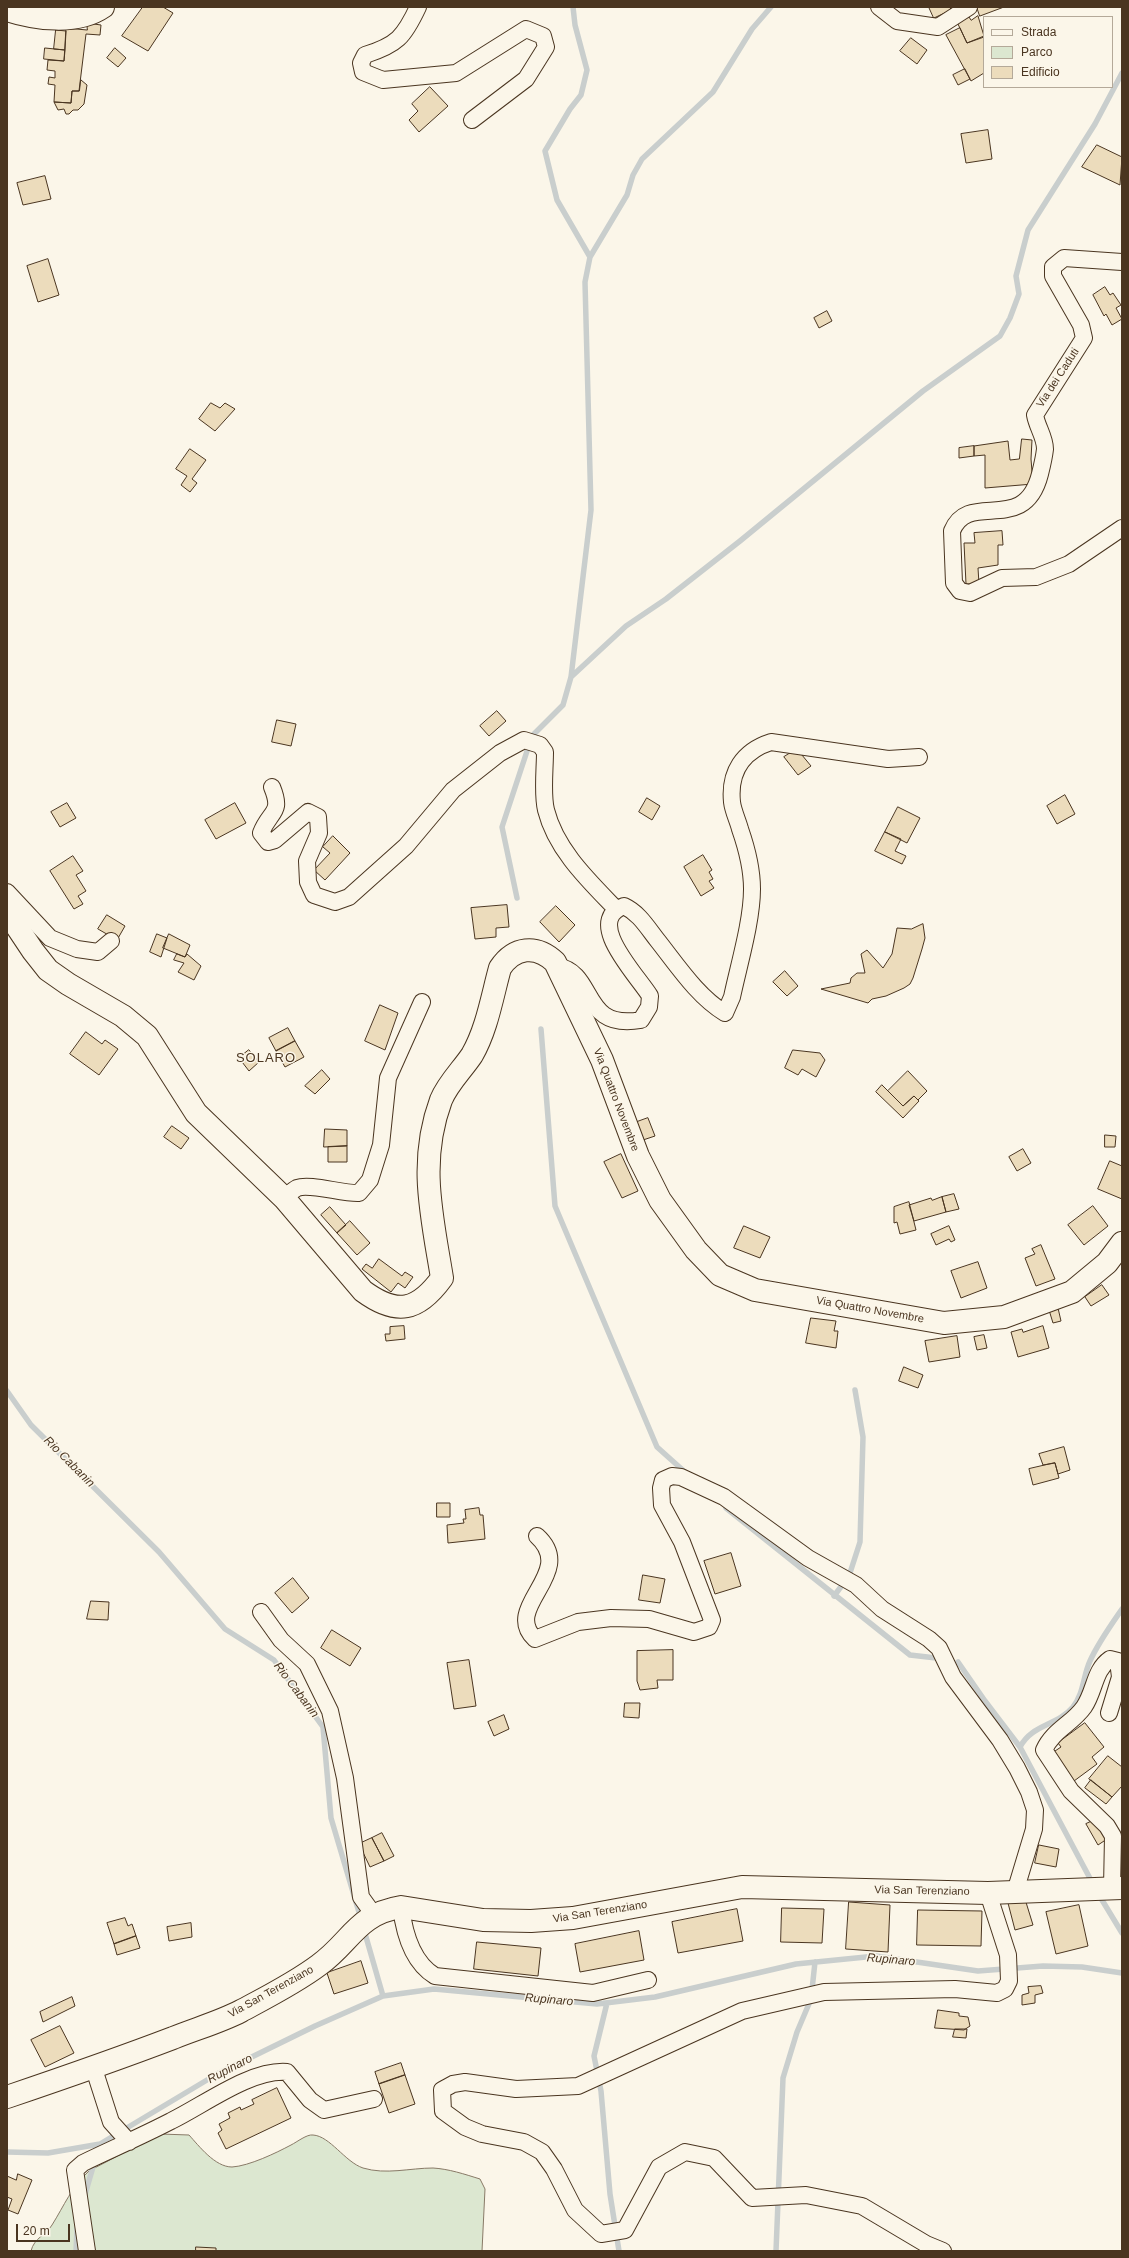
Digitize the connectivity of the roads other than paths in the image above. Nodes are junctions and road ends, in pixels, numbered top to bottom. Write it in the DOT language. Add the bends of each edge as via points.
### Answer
graph roads {
  1 [pos="102,7"];
  2 [pos="418,7"];
  3 [pos="879,7"];
  4 [pos="969,7"];
  5 [pos="7,10"];
  6 [pos="472,120"];
  7 [pos="1122,262"];
  8 [pos="1122,528"];
  9 [pos="918,757"];
  10 [pos="272,787"];
  11 [pos="7,892"];
  12 [pos="616,908"];
  13 [pos="7,912"];
  14 [pos="111,941"];
  15 [pos="558,966"];
  16 [pos="422,1002"];
  17 [pos="284,1198"];
  18 [pos="1122,1243"];
  19 [pos="537,1536"];
  20 [pos="261,1612"];
  21 [pos="1108,1713"];
  22 [pos="1117,1888"];
  23 [pos="1015,1892"];
  24 [pos="988,1893"];
  25 [pos="401,1907"];
  26 [pos="374,1915"];
  27 [pos="648,1980"];
  28 [pos="94,2068"];
  29 [pos="7,2097"];
  30 [pos="374,2099"];
  31 [pos="128,2142"];
  32 [pos="87,2251"];
  33 [pos="943,2251"];
  1 -- 5 [label="main road" via="92,14 72,17 23,15"];
  2 -- 6 [label="street" via="407,30 391,45 365,56 361,63 363,72 383,80 456,72 526,29 543,36 546,47 526,79"];
  3 -- 4 [label="street" via="898,21 938,27"];
  7 -- 8 [label="street, Via dei Caduti" via="1064,258 1054,267 1053,276 1081,325 1084,338 1034,415 1043,435 1045,449 1036,488 1025,502 1008,510 968,513 955,523 952,531 954,583 960,591 970,593 1002,578 1036,577 1069,564"];
  9 -- 12 [label="street" via="888,759 771,742 757,746 748,753 734,779 732,803 751,866 752,890 732,997 725,1013 703,995 675,964 634,910 624,906"];
  10 -- 12 [label="street" via="278,801 275,811 261,833 268,842 275,840 308,812 318,817 319,833 307,861 308,882 314,895 335,902 349,897 370,880 406,846 453,790 500,753 524,740 540,745 545,752 546,809 552,826 571,860"];
  11 -- 14 [label="street" via="50,938 77,949 98,952"];
  12 -- 15 [label="street" via="611,915 608,928 619,955 650,996 649,1007 642,1020 615,1021 596,1010 574,974 567,968"];
  13 -- 17 [label="main road, Via Quattro Novembre" via="48,970 123,1016 147,1036 196,1113"];
  15 -- 17 [label="main road, Via Quattro Novembre" via="547,954 537,950 515,952 506,959 500,968 480,1038 442,1099 430,1146 428,1188 442,1278 430,1295 399,1308 379,1303 363,1291"];
  15 -- 18 [label="main road, Via Quattro Novembre" via="602,1060 638,1156 660,1200 696,1250 720,1275 755,1290 944,1323 968,1322 1004,1317 1072,1292 1107,1263"];
  16 -- 17 [label="street" via="388,1078 381,1145 370,1180 359,1193 298,1188"];
  19 -- 23 [label="street" via="543,1541 550,1556 548,1573 529,1606 525,1620 528,1632 536,1639 578,1622 611,1618 649,1619 694,1632 709,1627 712,1620 688,1557 662,1505 663,1480 672,1476 681,1477 724,1496 808,1558 856,1585 882,1609 930,1639 939,1648 953,1677 1000,1740 1029,1792 1035,1810 1034,1829"];
  20 -- 26 [label="street" via="281,1640 307,1664 330,1711 345,1778 361,1897"];
  21 -- 22 [label="street" via="1120,1677 1118,1661 1110,1659 1101,1665 1084,1707 1050,1739 1044,1750 1071,1791 1107,1826 1113,1836"];
  22 -- 23 [label="main road, Via San Terenziano"];
  23 -- 24 [label="main road, Via San Terenziano"];
  24 -- 25 [label="main road, Via San Terenziano" via="742,1887 573,1918 531,1921 483,1920"];
  24 -- 33 [label="street" via="1008,1955 1009,1981 1005,1989 997,1993 955,1989 824,1992 742,2011 578,2086 516,2090 465,2082 453,2084 442,2090 442,2111 465,2127 482,2134 524,2142 542,2152 554,2169 575,2210 601,2234 625,2230 659,2167 685,2152 714,2158 752,2198 806,2195 862,2206 926,2244"];
  25 -- 26 [label="main road, Via San Terenziano"];
  25 -- 27 [label="street" via="403,1928 412,1948 423,1967 435,1976 593,1993"];
  26 -- 28 [label="main road, Via San Terenziano" via="365,1920 319,1965 239,2012"];
  28 -- 29 [label="main road, Via San Terenziano"];
  28 -- 31 [label="street" via="111,2122"];
  30 -- 31 [label="street" via="324,2110 310,2100 288,2072 276,2071 246,2081"];
  31 -- 32 [label="street" via="83,2163 75,2170"];
}
